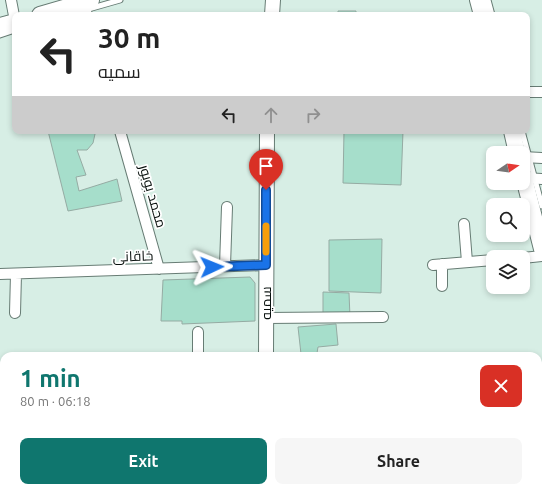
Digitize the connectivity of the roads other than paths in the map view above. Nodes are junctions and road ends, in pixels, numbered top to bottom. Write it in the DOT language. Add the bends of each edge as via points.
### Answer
graph roads {
  1 [pos="11,0"];
  2 [pos="120,0"];
  3 [pos="273,0"];
  4 [pos="478,0"];
  5 [pos="488,0"];
  6 [pos="86,5"];
  7 [pos="13,12"];
  8 [pos="54,12"];
  9 [pos="73,12"];
  10 [pos="272,12"];
  11 [pos="481,12"];
  12 [pos="491,12"];
  13 [pos="12,22"];
  14 [pos="0,26"];
  15 [pos="12,31"];
  16 [pos="0,35"];
  17 [pos="530,92"];
  18 [pos="542,92"];
  19 [pos="121,134"];
  20 [pos="267,134"];
  21 [pos="513,134"];
  22 [pos="522,134"];
  23 [pos="519,146"];
  24 [pos="523,146"];
  25 [pos="530,157"];
  26 [pos="542,158"];
  27 [pos="531,177"];
  28 [pos="542,206"];
  29 [pos="226,207"];
  30 [pos="464,224"];
  31 [pos="542,248"];
  32 [pos="542,256"];
  33 [pos="530,257"];
  34 [pos="486,261"];
  35 [pos="467,262"];
  36 [pos="266,265"];
  37 [pos="225,266"];
  38 [pos="159,269"];
  39 [pos="0,274"];
  40 [pos="16,274"];
  41 [pos="442,286"];
  42 [pos="15,313"];
  43 [pos="383,317"];
  44 [pos="266,318"];
  45 [pos="198,332"];
  46 [pos="198,352"];
  47 [pos="266,352"];
  1 -- 7 [label="street"];
  2 -- 6 [label="lane"];
  3 -- 10 [label="main road"];
  4 -- 11 [label="main road"];
  5 -- 12 [label="lane"];
  6 -- 8 [label="main road"];
  6 -- 9 [label="lane"];
  13 -- 14 [label="main road"];
  15 -- 16 [label="lane"];
  17 -- 18 [label="street"];
  19 -- 38 [label="street, محمد بوبور"];
  20 -- 36 [label="main road, سمیه"];
  21 -- 23 [label="main road"];
  22 -- 24 [label="lane"];
  25 -- 26 [label="street"];
  27 -- 28 [label="lane"];
  27 -- 31 [label="main road"];
  29 -- 37 [label="street"];
  30 -- 35 [label="street"];
  32 -- 33 [label="street"];
  34 -- 35 [label="street"];
  35 -- 41 [label="street" via="438,264"];
  36 -- 37 [label="street, خاقانی"];
  36 -- 44 [label="main road, سمیه"];
  37 -- 38 [label="street, خاقانی"];
  38 -- 40 [label="street, خاقانی"];
  39 -- 40 [label="street, خاقانی"];
  40 -- 42 [label="street"];
  43 -- 44 [label="street"];
  44 -- 47 [label="main road, سمیه"];
  45 -- 46 [label="street"];
}
